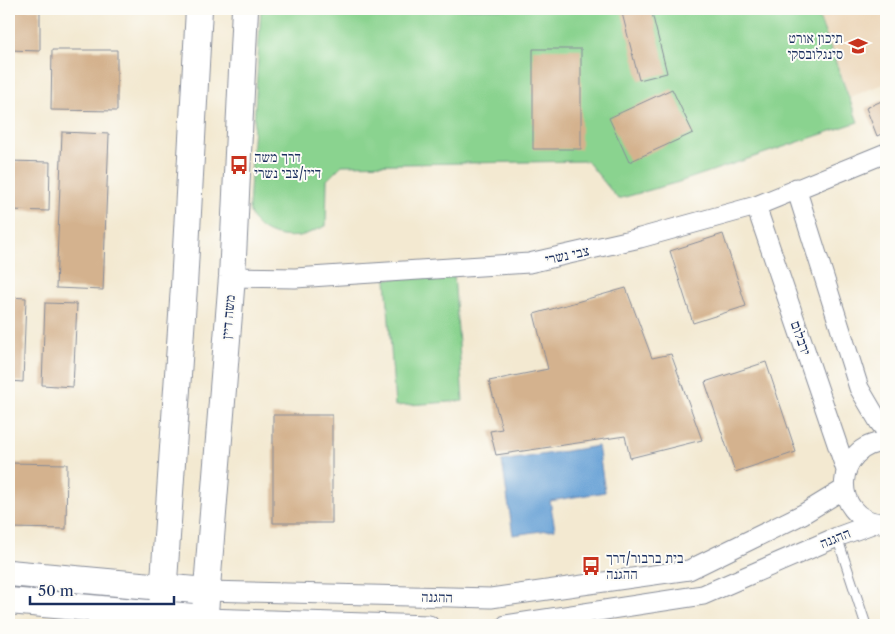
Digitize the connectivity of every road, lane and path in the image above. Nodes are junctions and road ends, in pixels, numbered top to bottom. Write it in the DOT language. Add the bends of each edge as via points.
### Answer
graph roads {
  1 [pos="199,9"];
  2 [pos="245,9"];
  3 [pos="886,153"];
  4 [pos="796,188"];
  5 [pos="756,206"];
  6 [pos="232,277"];
  7 [pos="886,431"];
  8 [pos="886,442"];
  9 [pos="846,470"];
  10 [pos="844,489"];
  11 [pos="881,523"];
  12 [pos="837,537"];
  13 [pos="9,573"];
  14 [pos="163,587"];
  15 [pos="206,591"];
  16 [pos="9,601"];
  17 [pos="591,619"];
  18 [pos="162,620"];
  19 [pos="204,622"];
  20 [pos="429,625"];
  21 [pos="506,625"];
  22 [pos="866,625"];
  1 -- 14 [label="street"];
  2 -- 6 [label="street, משה דיין"];
  3 -- 4 [label="street, צבי נשרי"];
  4 -- 5 [label="street, צבי נשרי"];
  4 -- 7 [label="street" via="859,388"];
  5 -- 6 [label="street, צבי נשרי" via="640,238 529,263 295,278"];
  5 -- 9 [label="street, ירבלום"];
  6 -- 15 [label="street, משה דיין"];
  8 -- 9 [label="street" via="861,450"];
  9 -- 10 [label="street"];
  10 -- 11 [label="street" via="854,510 864,518"];
  10 -- 15 [label="street, ההגנה" via="803,514 689,570 491,598"];
  11 -- 12 [label="street, ההגנה"];
  12 -- 17 [label="street, ההגנה" via="703,595"];
  12 -- 22 [label="lane"];
  13 -- 14 [label="street, ההגנה"];
  14 -- 15 [label="street, ההגנה"];
  14 -- 18 [label="street"];
  15 -- 19 [label="street, משה דיין"];
  16 -- 18 [label="street, ההגנה"];
  17 -- 21 [label="street, ההגנה"];
  18 -- 19 [label="street, ההגנה"];
  19 -- 20 [label="street, ההגנה"];
}
